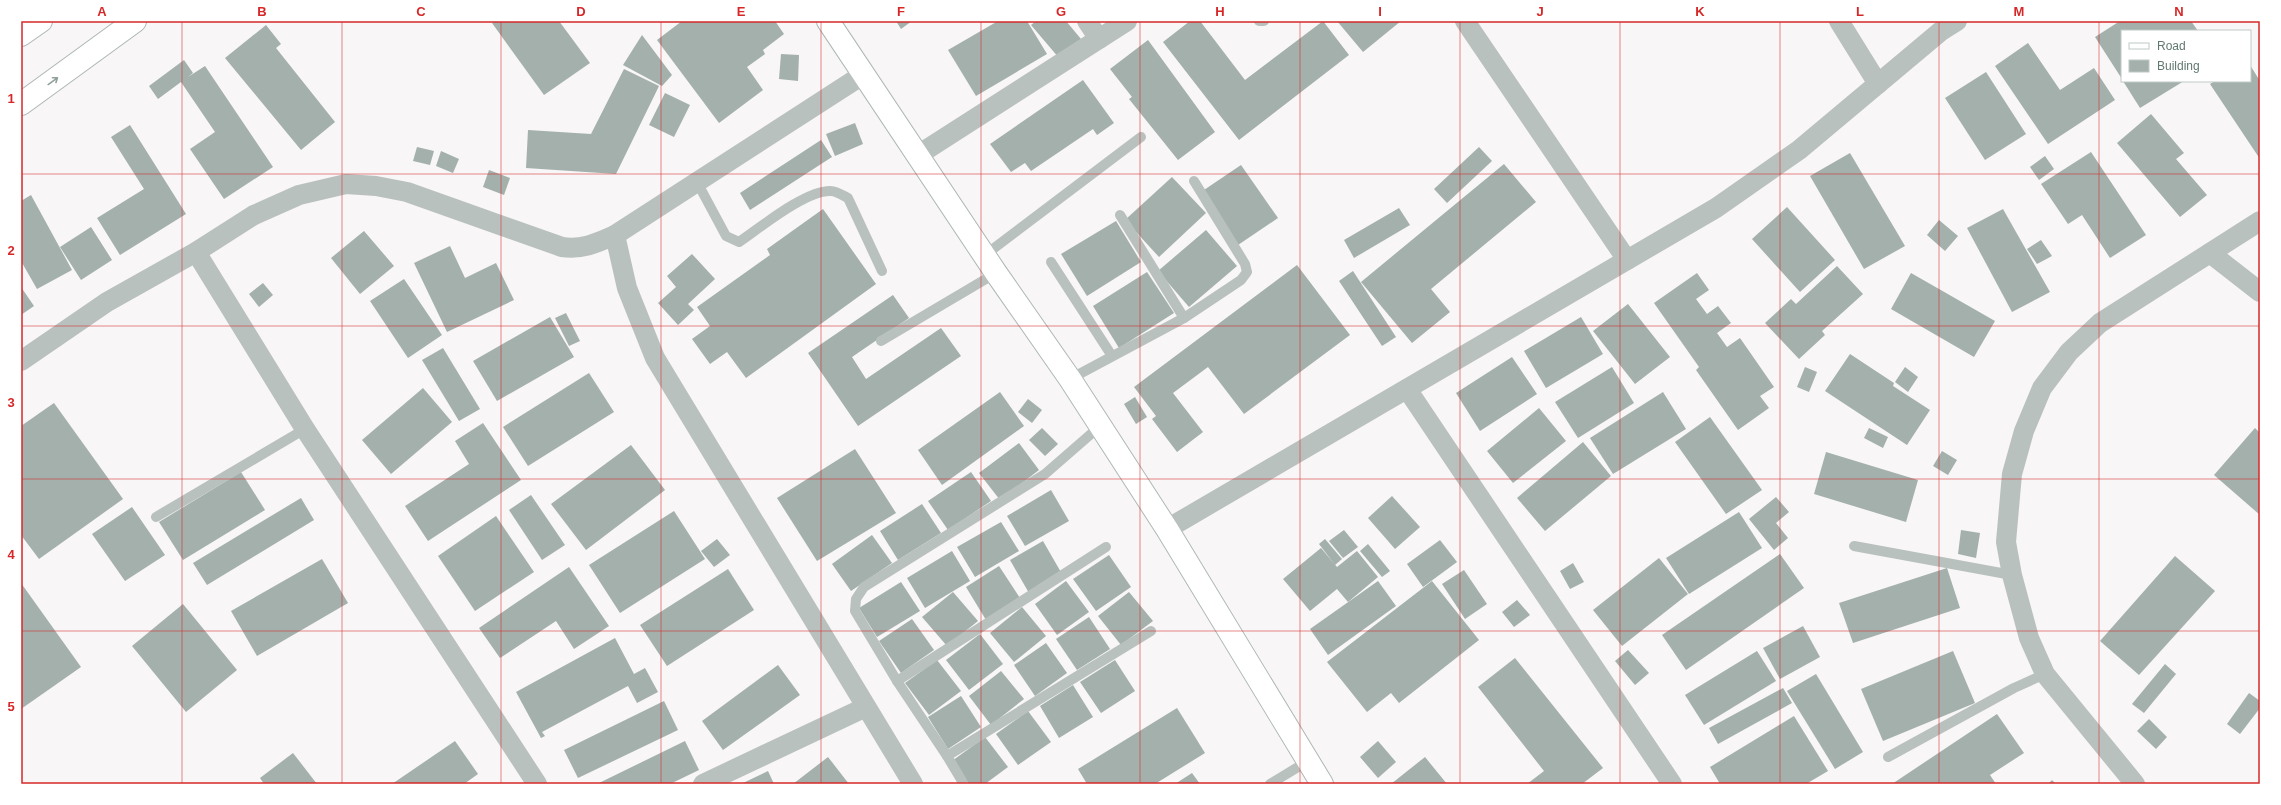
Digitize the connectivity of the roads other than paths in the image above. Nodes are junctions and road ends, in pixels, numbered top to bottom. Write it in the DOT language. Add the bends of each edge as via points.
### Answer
graph roads {
  1 [pos="41,21"];
  2 [pos="135,21"];
  3 [pos="828,21"];
  4 [pos="1087,21"];
  5 [pos="1128,21"];
  6 [pos="1259,21"];
  7 [pos="1264,21"];
  8 [pos="1465,21"];
  9 [pos="1839,21"];
  10 [pos="1956,21"];
  11 [pos="21,35"];
  12 [pos="1099,39"];
  13 [pos="864,74"];
  14 [pos="1878,84"];
  15 [pos="21,104"];
  16 [pos="1140,137"];
  17 [pos="918,155"];
  18 [pos="697,182"];
  19 [pos="1194,182"];
  20 [pos="1120,215"];
  21 [pos="2260,221"];
  22 [pos="615,235"];
  23 [pos="196,252"];
  24 [pos="2210,253"];
  25 [pos="1627,260"];
  26 [pos="1051,262"];
  27 [pos="990,264"];
  28 [pos="882,271"];
  29 [pos="2260,292"];
  30 [pos="1184,318"];
  31 [pos="881,341"];
  32 [pos="1112,356"];
  33 [pos="21,361"];
  34 [pos="1070,379"];
  35 [pos="1407,389"];
  36 [pos="1099,427"];
  37 [pos="305,429"];
  38 [pos="156,518"];
  39 [pos="1167,529"];
  40 [pos="1854,546"];
  41 [pos="1106,547"];
  42 [pos="2012,575"];
  43 [pos="1151,631"];
  44 [pos="2045,674"];
  45 [pos="897,681"];
  46 [pos="866,707"];
  47 [pos="947,756"];
  48 [pos="1888,757"];
  49 [pos="1308,761"];
  50 [pos="962,781"];
  51 [pos="537,784"];
  52 [pos="703,784"];
  53 [pos="913,784"];
  54 [pos="1270,784"];
  55 [pos="1322,784"];
  56 [pos="1672,784"];
  57 [pos="2134,784"];
  1 -- 11 [label="street"];
  15 -- 2 [label="street, one-way"];
  3 -- 13 [label="street"];
  4 -- 12 [label="street"];
  5 -- 12 [label="street"];
  6 -- 7 [label="lane"];
  8 -- 25 [label="street"];
  9 -- 14 [label="street"];
  10 -- 14 [label="street"];
  12 -- 17 [label="street"];
  13 -- 17 [label="street"];
  13 -- 18 [label="street"];
  14 -- 25 [label="street" via="1774,168 1716,208"];
  16 -- 27 [label="lane"];
  17 -- 27 [label="street"];
  18 -- 22 [label="street"];
  18 -- 28 [label="lane" via="726,236 739,242 778,217 791,205 812,195 832,190 848,198"];
  19 -- 30 [label="lane" via="1245,264 1247,272 1241,280"];
  20 -- 30 [label="lane"];
  21 -- 24 [label="street"];
  22 -- 23 [label="street" via="590,246 575,249 562,247 407,192 346,184 299,195 254,215"];
  22 -- 46 [label="street" via="627,288 655,358"];
  23 -- 33 [label="street" via="107,302"];
  23 -- 37 [label="street"];
  24 -- 29 [label="street"];
  24 -- 42 [label="street" via="2100,323 2069,352 2042,388 2024,431 2012,474 2006,542"];
  25 -- 35 [label="street"];
  26 -- 32 [label="lane"];
  27 -- 31 [label="lane"];
  27 -- 34 [label="street"];
  30 -- 32 [label="lane"];
  32 -- 34 [label="lane"];
  34 -- 36 [label="street"];
  35 -- 39 [label="street"];
  35 -- 56 [label="street"];
  36 -- 39 [label="street"];
  36 -- 45 [label="lane" via="1045,474 864,587 856,599 856,611"];
  37 -- 38 [label="lane"];
  37 -- 51 [label="street"];
  39 -- 49 [label="street"];
  40 -- 42 [label="lane"];
  41 -- 45 [label="lane"];
  42 -- 44 [label="street" via="2024,625"];
  43 -- 47 [label="lane"];
  44 -- 48 [label="lane" via="2014,688"];
  44 -- 57 [label="street"];
  45 -- 47 [label="lane"];
  46 -- 52 [label="street"];
  46 -- 53 [label="street"];
  47 -- 50 [label="lane"];
  49 -- 54 [label="lane"];
  49 -- 55 [label="street"];
}
